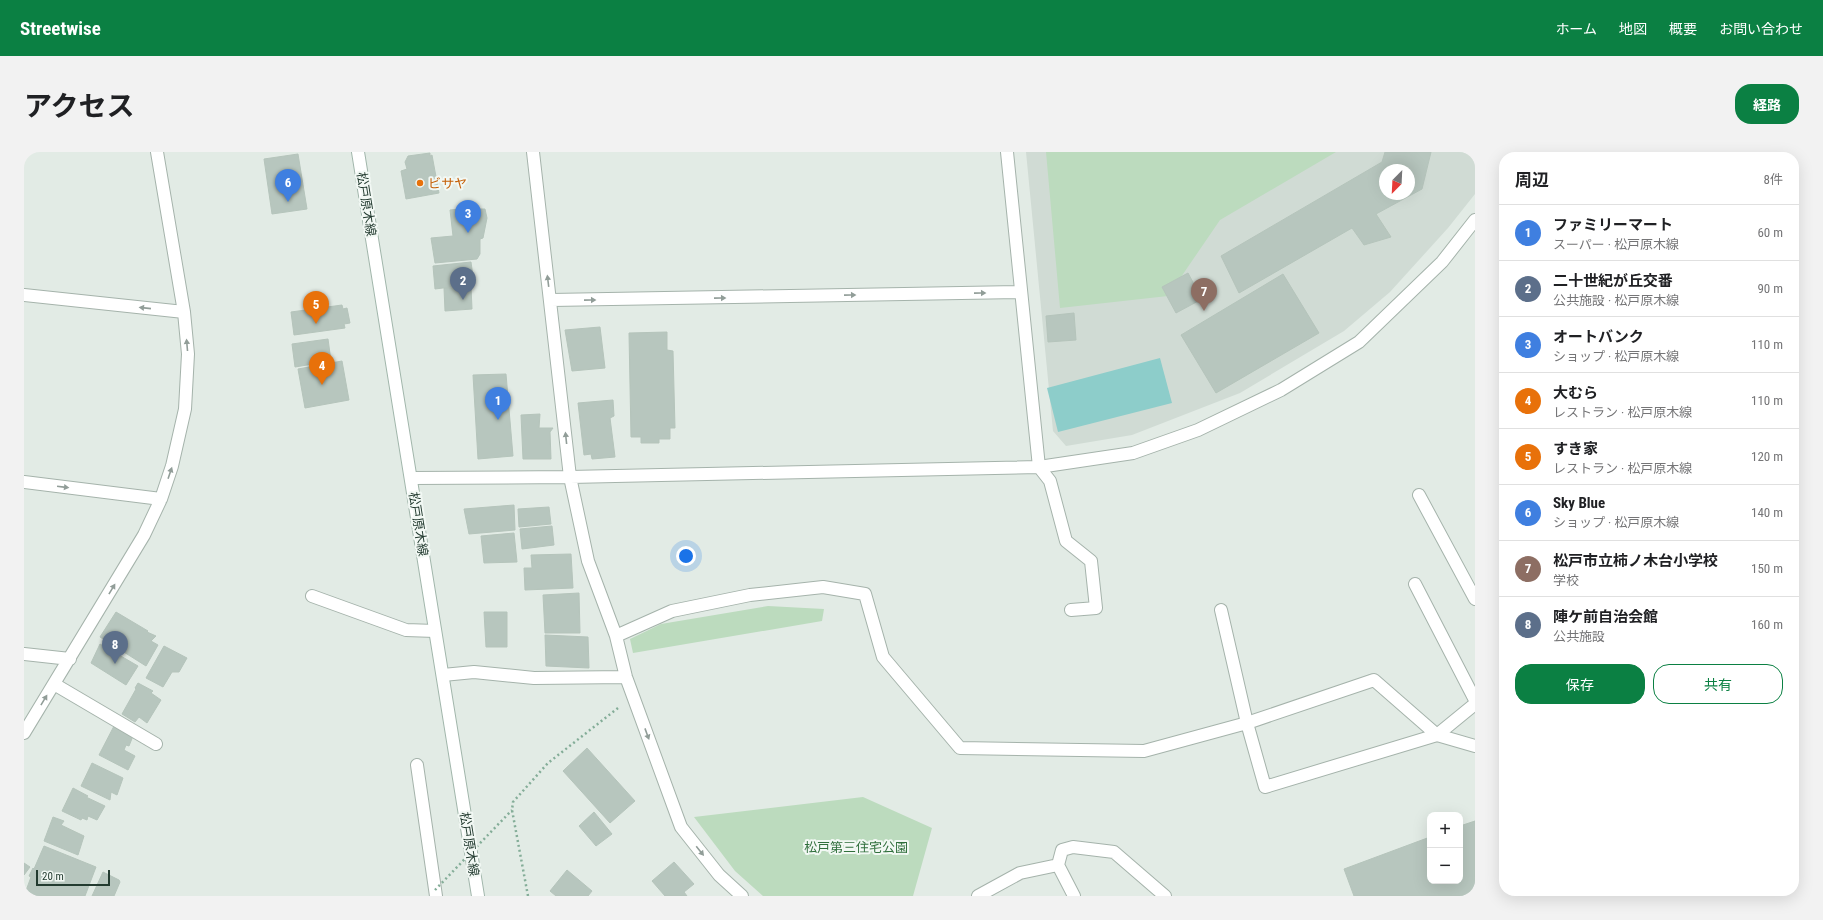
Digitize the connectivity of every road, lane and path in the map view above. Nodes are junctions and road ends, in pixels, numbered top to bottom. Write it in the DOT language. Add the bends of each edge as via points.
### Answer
graph roads {
  1 [pos="157,152"];
  2 [pos="358,152"];
  3 [pos="533,152"];
  4 [pos="1006,152"];
  5 [pos="1475,220"];
  6 [pos="1021,292"];
  7 [pos="24,295"];
  8 [pos="551,300"];
  9 [pos="184,312"];
  10 [pos="1039,467"];
  11 [pos="570,477"];
  12 [pos="412,478"];
  13 [pos="24,482"];
  14 [pos="1419,495"];
  15 [pos="161,499"];
  16 [pos="1415,584"];
  17 [pos="312,596"];
  18 [pos="1475,599"];
  19 [pos="1071,610"];
  20 [pos="1221,610"];
  21 [pos="435,631"];
  22 [pos="616,636"];
  23 [pos="24,654"];
  24 [pos="70,659"];
  25 [pos="443,675"];
  26 [pos="626,677"];
  27 [pos="54,684"];
  28 [pos="633,697"];
  29 [pos="1475,700"];
  30 [pos="1475,704"];
  31 [pos="1247,723"];
  32 [pos="24,733"];
  33 [pos="1436,735"];
  34 [pos="156,744"];
  35 [pos="1475,746"];
  36 [pos="417,765"];
  37 [pos="512,810"];
  38 [pos="1058,865"];
  39 [pos="436,893"];
  40 [pos="478,896"];
  41 [pos="528,896"];
  42 [pos="742,896"];
  43 [pos="978,896"];
  44 [pos="1074,896"];
  45 [pos="1165,896"];
  1 -- 9 [label="street"];
  2 -- 12 [label="street, 松戸原木線"];
  8 -- 3 [label="street, one-way"];
  4 -- 6 [label="street"];
  5 -- 10 [label="street" via="1442,262 1359,342 1281,390 1198,430 1133,453"];
  8 -- 6 [label="street, one-way"];
  6 -- 10 [label="street"];
  9 -- 7 [label="street, one-way"];
  11 -- 8 [label="street, one-way"];
  15 -- 9 [label="street, one-way" via="172,466 185,410 188,354"];
  10 -- 11 [label="street"];
  10 -- 19 [label="street" via="1050,481 1066,540 1091,561 1096,608"];
  11 -- 12 [label="street"];
  11 -- 22 [label="street" via="588,561"];
  12 -- 21 [label="street, 松戸原木線"];
  13 -- 15 [label="street, one-way"];
  14 -- 18 [label="street"];
  24 -- 15 [label="street, one-way" via="144,535"];
  16 -- 29 [label="street"];
  17 -- 21 [label="street" via="406,630"];
  20 -- 31 [label="street"];
  21 -- 25 [label="street, 松戸原木線"];
  22 -- 26 [label="street"];
  22 -- 31 [label="street" via="672,611 750,595 823,587 865,594 883,657 960,748 1144,751"];
  23 -- 24 [label="street"];
  24 -- 27 [label="street"];
  25 -- 26 [label="street" via="474,672 534,678"];
  25 -- 40 [label="street, 松戸原木線"];
  26 -- 28 [label="street"];
  32 -- 27 [label="street, one-way"];
  27 -- 34 [label="street"];
  28 -- 37 [label="path" via="603,717 548,763 512,802"];
  28 -- 42 [label="street, one-way" via="681,827 719,875"];
  30 -- 33 [label="street"];
  31 -- 33 [label="street" via="1374,680"];
  31 -- 33 [label="street" via="1265,787"];
  33 -- 35 [label="street"];
  36 -- 39 [label="street"];
  37 -- 39 [label="path, bridge"];
  37 -- 41 [label="path"];
  38 -- 43 [label="street" via="1020,873"];
  38 -- 44 [label="street"];
  38 -- 45 [label="street" via="1062,850 1073,847 1114,852"];
}
